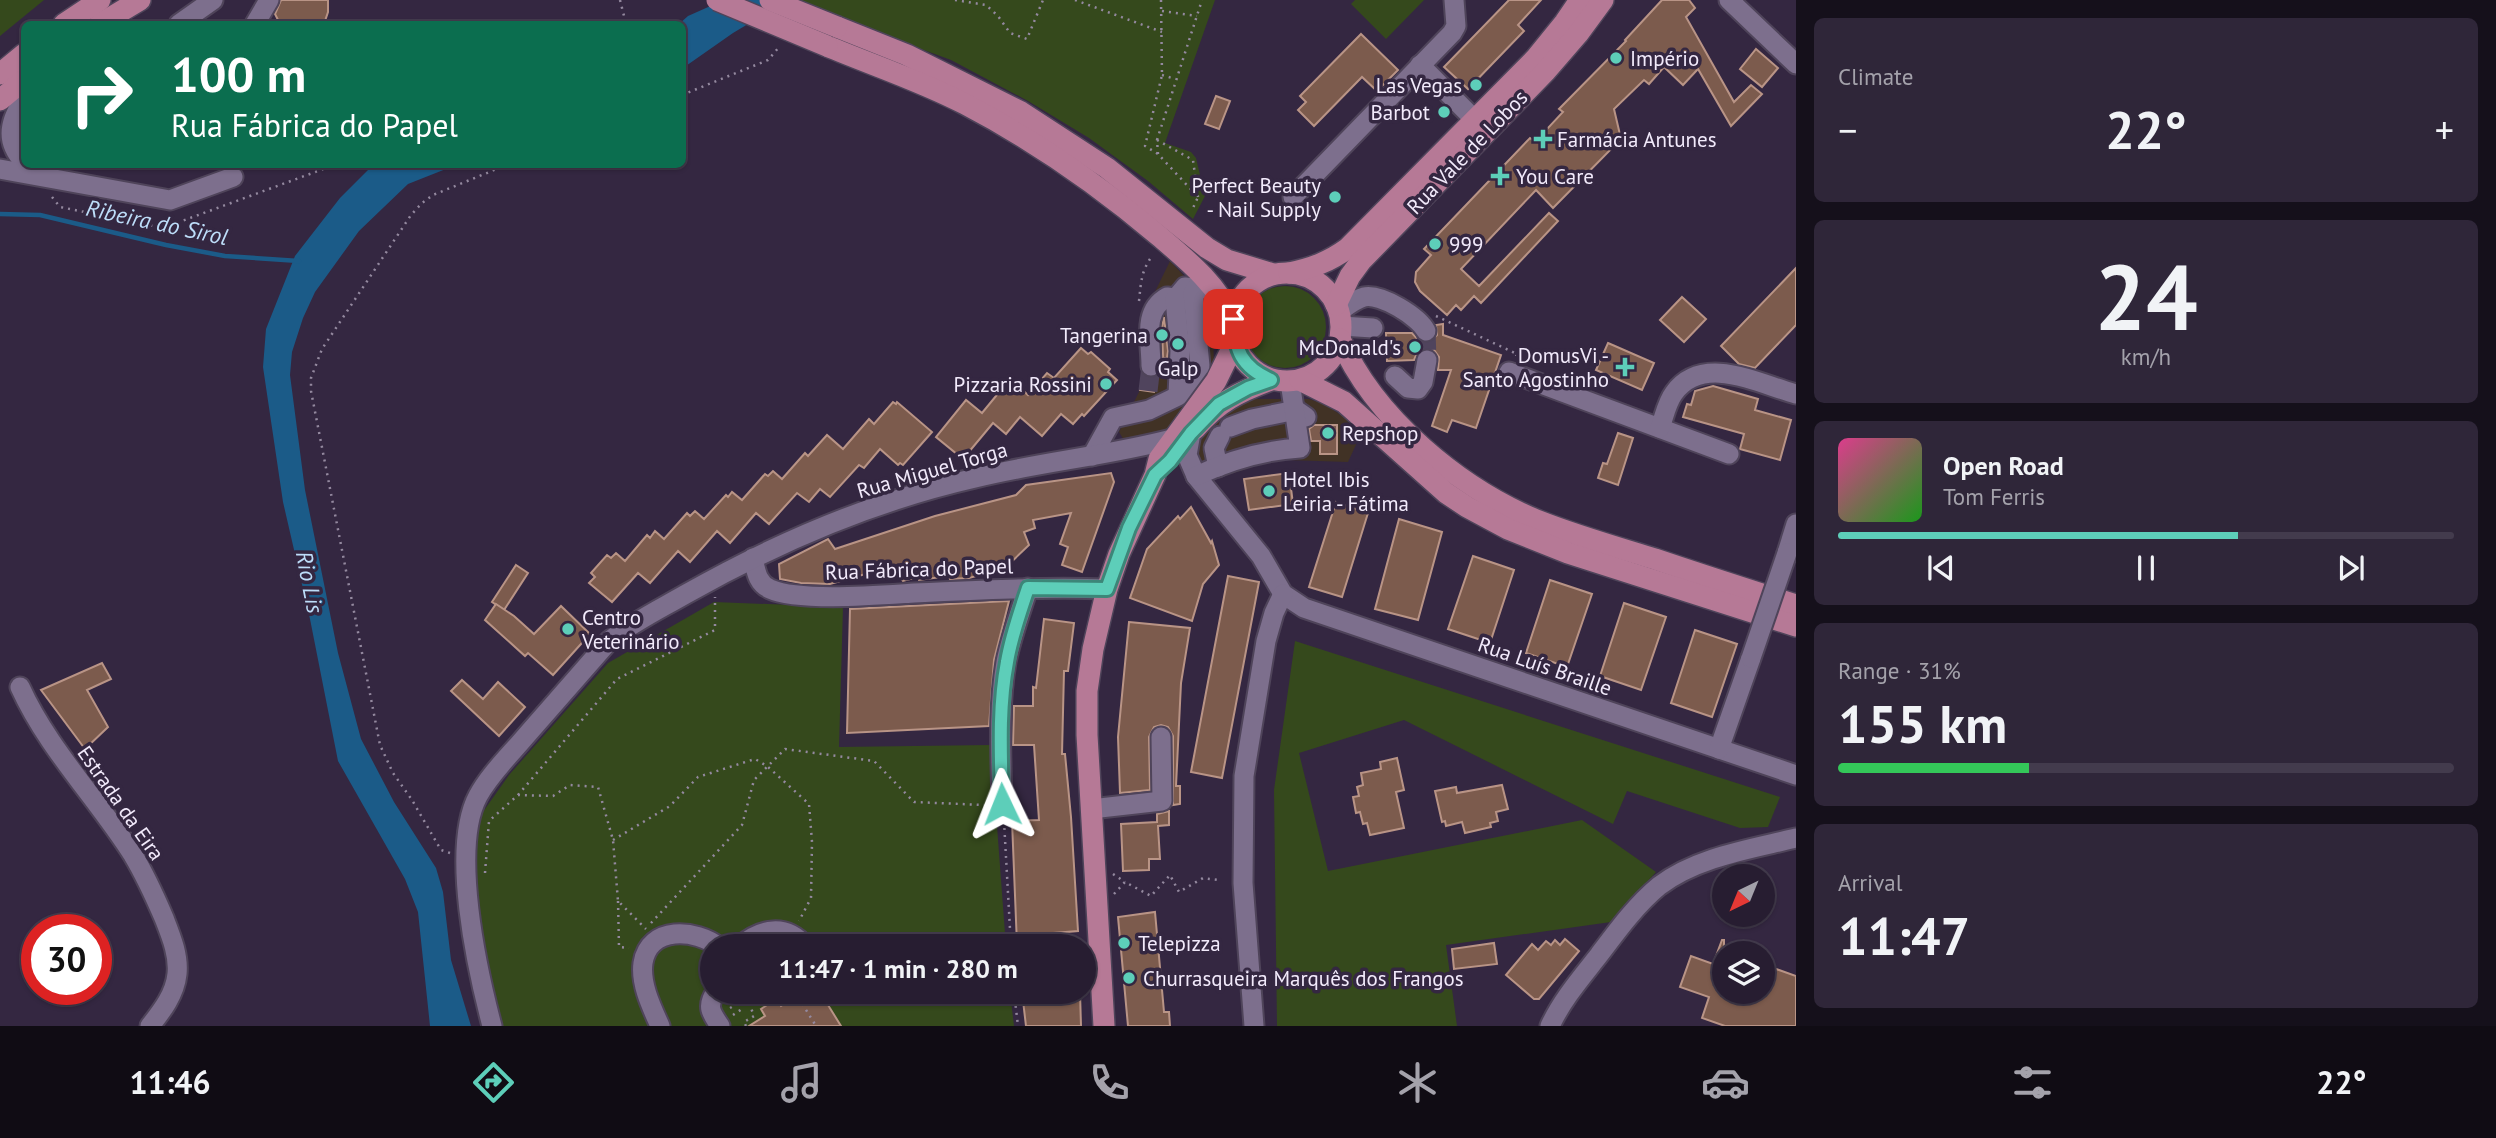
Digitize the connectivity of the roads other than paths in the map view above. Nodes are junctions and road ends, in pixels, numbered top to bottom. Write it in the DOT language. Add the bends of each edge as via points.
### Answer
graph roads {
  1 [pos="141,0"];
  2 [pos="213,0"];
  3 [pos="269,0"];
  4 [pos="718,0"];
  5 [pos="771,0"];
  6 [pos="1454,0"];
  7 [pos="1580,0"];
  8 [pos="1603,0"];
  9 [pos="1729,0"];
  10 [pos="104,16"];
  11 [pos="79,21"];
  12 [pos="183,21"];
  13 [pos="257,21"];
  14 [pos="21,56"];
  15 [pos="1796,64"];
  16 [pos="1420,65"];
  17 [pos="0,74"];
  18 [pos="21,82"];
  19 [pos="0,100"];
  20 [pos="21,105"];
  21 [pos="1475,120"];
  22 [pos="21,156"];
  23 [pos="43,168"];
  24 [pos="0,169"];
  25 [pos="63,174"];
  26 [pos="233,177"];
  27 [pos="1293,197"];
  28 [pos="1281,274"];
  29 [pos="1221,297"];
  30 [pos="1233,319"];
  31 [pos="1339,320"];
  32 [pos="1429,323"];
  33 [pos="1186,326"];
  34 [pos="1373,328"];
  35 [pos="1235,342"];
  36 [pos="1427,360"];
  37 [pos="1151,366"];
  38 [pos="1509,372"];
  39 [pos="1395,376"];
  40 [pos="1287,381"];
  41 [pos="1796,394"];
  42 [pos="1178,396"];
  43 [pos="1201,401"];
  44 [pos="1296,410"];
  45 [pos="1660,428"];
  46 [pos="1182,436"];
  47 [pos="1729,454"];
  48 [pos="1092,456"];
  49 [pos="1218,467"];
  50 [pos="1196,477"];
  51 [pos="1796,524"];
  52 [pos="753,558"];
  53 [pos="1028,588"];
  54 [pos="1107,589"];
  55 [pos="1283,594"];
  56 [pos="1796,606"];
  57 [pos="1796,626"];
  58 [pos="20,687"];
  59 [pos="1161,737"];
  60 [pos="1719,749"];
  61 [pos="1796,775"];
  62 [pos="1002,804"];
  63 [pos="1091,809"];
  64 [pos="1796,838"];
  65 [pos="760,934"];
  66 [pos="787,934"];
  67 [pos="700,936"];
  68 [pos="709,1004"];
  69 [pos="724,1021"];
  70 [pos="150,1026"];
  71 [pos="492,1026"];
  72 [pos="660,1026"];
  73 [pos="1104,1026"];
  74 [pos="1255,1026"];
  75 [pos="1550,1026"];
  1 -- 10 [label="main road"];
  2 -- 12 [label="street"];
  3 -- 13 [label="street"];
  4 -- 29 [label="main road, bridge" via="963,103 1051,155 1130,211 1187,260"];
  5 -- 28 [label="main road, bridge" via="907,55 1021,112 1107,168 1207,248 1227,260"];
  6 -- 16 [label="street" via="1456,26"];
  7 -- 21 [label="main road, Rua Vale de Lobos" via="1535,59"];
  8 -- 31 [label="main road, Rua Vale de Lobos" via="1546,71 1361,261 1350,276"];
  9 -- 15 [label="street"];
  10 -- 11 [label="main road"];
  14 -- 17 [label="main road"];
  16 -- 21 [label="street"];
  16 -- 27 [label="street"];
  18 -- 19 [label="main road"];
  20 -- 22 [label="street" via="10,131"];
  21 -- 28 [label="main road, Rua Vale de Lobos" via="1348,248 1316,267"];
  23 -- 25 [label="street"];
  24 -- 25 [label="street"];
  25 -- 26 [label="street" via="170,200"];
  28 -- 30 [label="main road" via="1246,290"];
  28 -- 31 [label="main road" via="1317,282 1328,292"];
  29 -- 30 [label="main road"];
  29 -- 33 [label="street" via="1197,287 1181,290"];
  30 -- 35 [label="main road"];
  31 -- 32 [label="street" via="1361,298 1375,298"];
  31 -- 34 [label="street"];
  31 -- 40 [label="main road" via="1334,355 1324,367"];
  31 -- 56 [label="main road" via="1363,383 1390,415 1487,494 1550,525"];
  33 -- 37 [label="street" via="1174,298 1158,303 1151,314"];
  33 -- 42 [label="street"];
  35 -- 40 [label="main road" via="1248,365"];
  35 -- 43 [label="main road"];
  36 -- 39 [label="street" via="1418,389 1408,388"];
  38 -- 45 [label="street"];
  40 -- 44 [label="street"];
  40 -- 46 [label="main road" via="1248,388 1219,404"];
  40 -- 57 [label="main road" via="1344,402 1446,493 1508,529 1567,553"];
  41 -- 45 [label="street" via="1722,373 1705,373 1692,377 1672,395"];
  42 -- 43 [label="street" via="1192,406"];
  42 -- 48 [label="street" via="1148,401 1113,418"];
  43 -- 46 [label="main road"];
  44 -- 49 [label="street" via="1252,419 1225,431 1214,448"];
  44 -- 49 [label="street" via="1295,449"];
  45 -- 47 [label="street"];
  46 -- 48 [label="street, Rua Miguel Torga"];
  46 -- 50 [label="street"];
  46 -- 54 [label="main road" via="1159,459"];
  48 -- 52 [label="street, Rua Miguel Torga" via="954,482 818,528"];
  49 -- 50 [label="street"];
  50 -- 55 [label="street" via="1261,556"];
  51 -- 60 [label="street, bridge"];
  52 -- 53 [label="street, Rua Fábrica do Papel" via="762,583 772,590 798,594"];
  52 -- 71 [label="street, Rua Miguel Torga" via="609,641 478,797 468,823 464,855"];
  53 -- 54 [label="street, Rua Fábrica do Papel"];
  53 -- 62 [label="street" via="1003,691"];
  54 -- 63 [label="main road" via="1087,691"];
  55 -- 60 [label="street, Rua Luís Braille" via="1322,615"];
  55 -- 74 [label="street" via="1266,641 1244,776 1243,883"];
  58 -- 70 [label="street, Estrada da Eira" via="53,745 134,856 172,939 177,976 172,993"];
  59 -- 63 [label="street" via="1162,801"];
  60 -- 61 [label="street, Rua Luís Braille"];
  63 -- 73 [label="main road"];
  64 -- 75 [label="street" via="1685,870 1657,888 1578,982"];
  65 -- 66 [label="street" via="779,929"];
  67 -- 72 [label="street" via="671,933 652,939 643,962 643,980"];
  68 -- 69 [label="street"];
}
